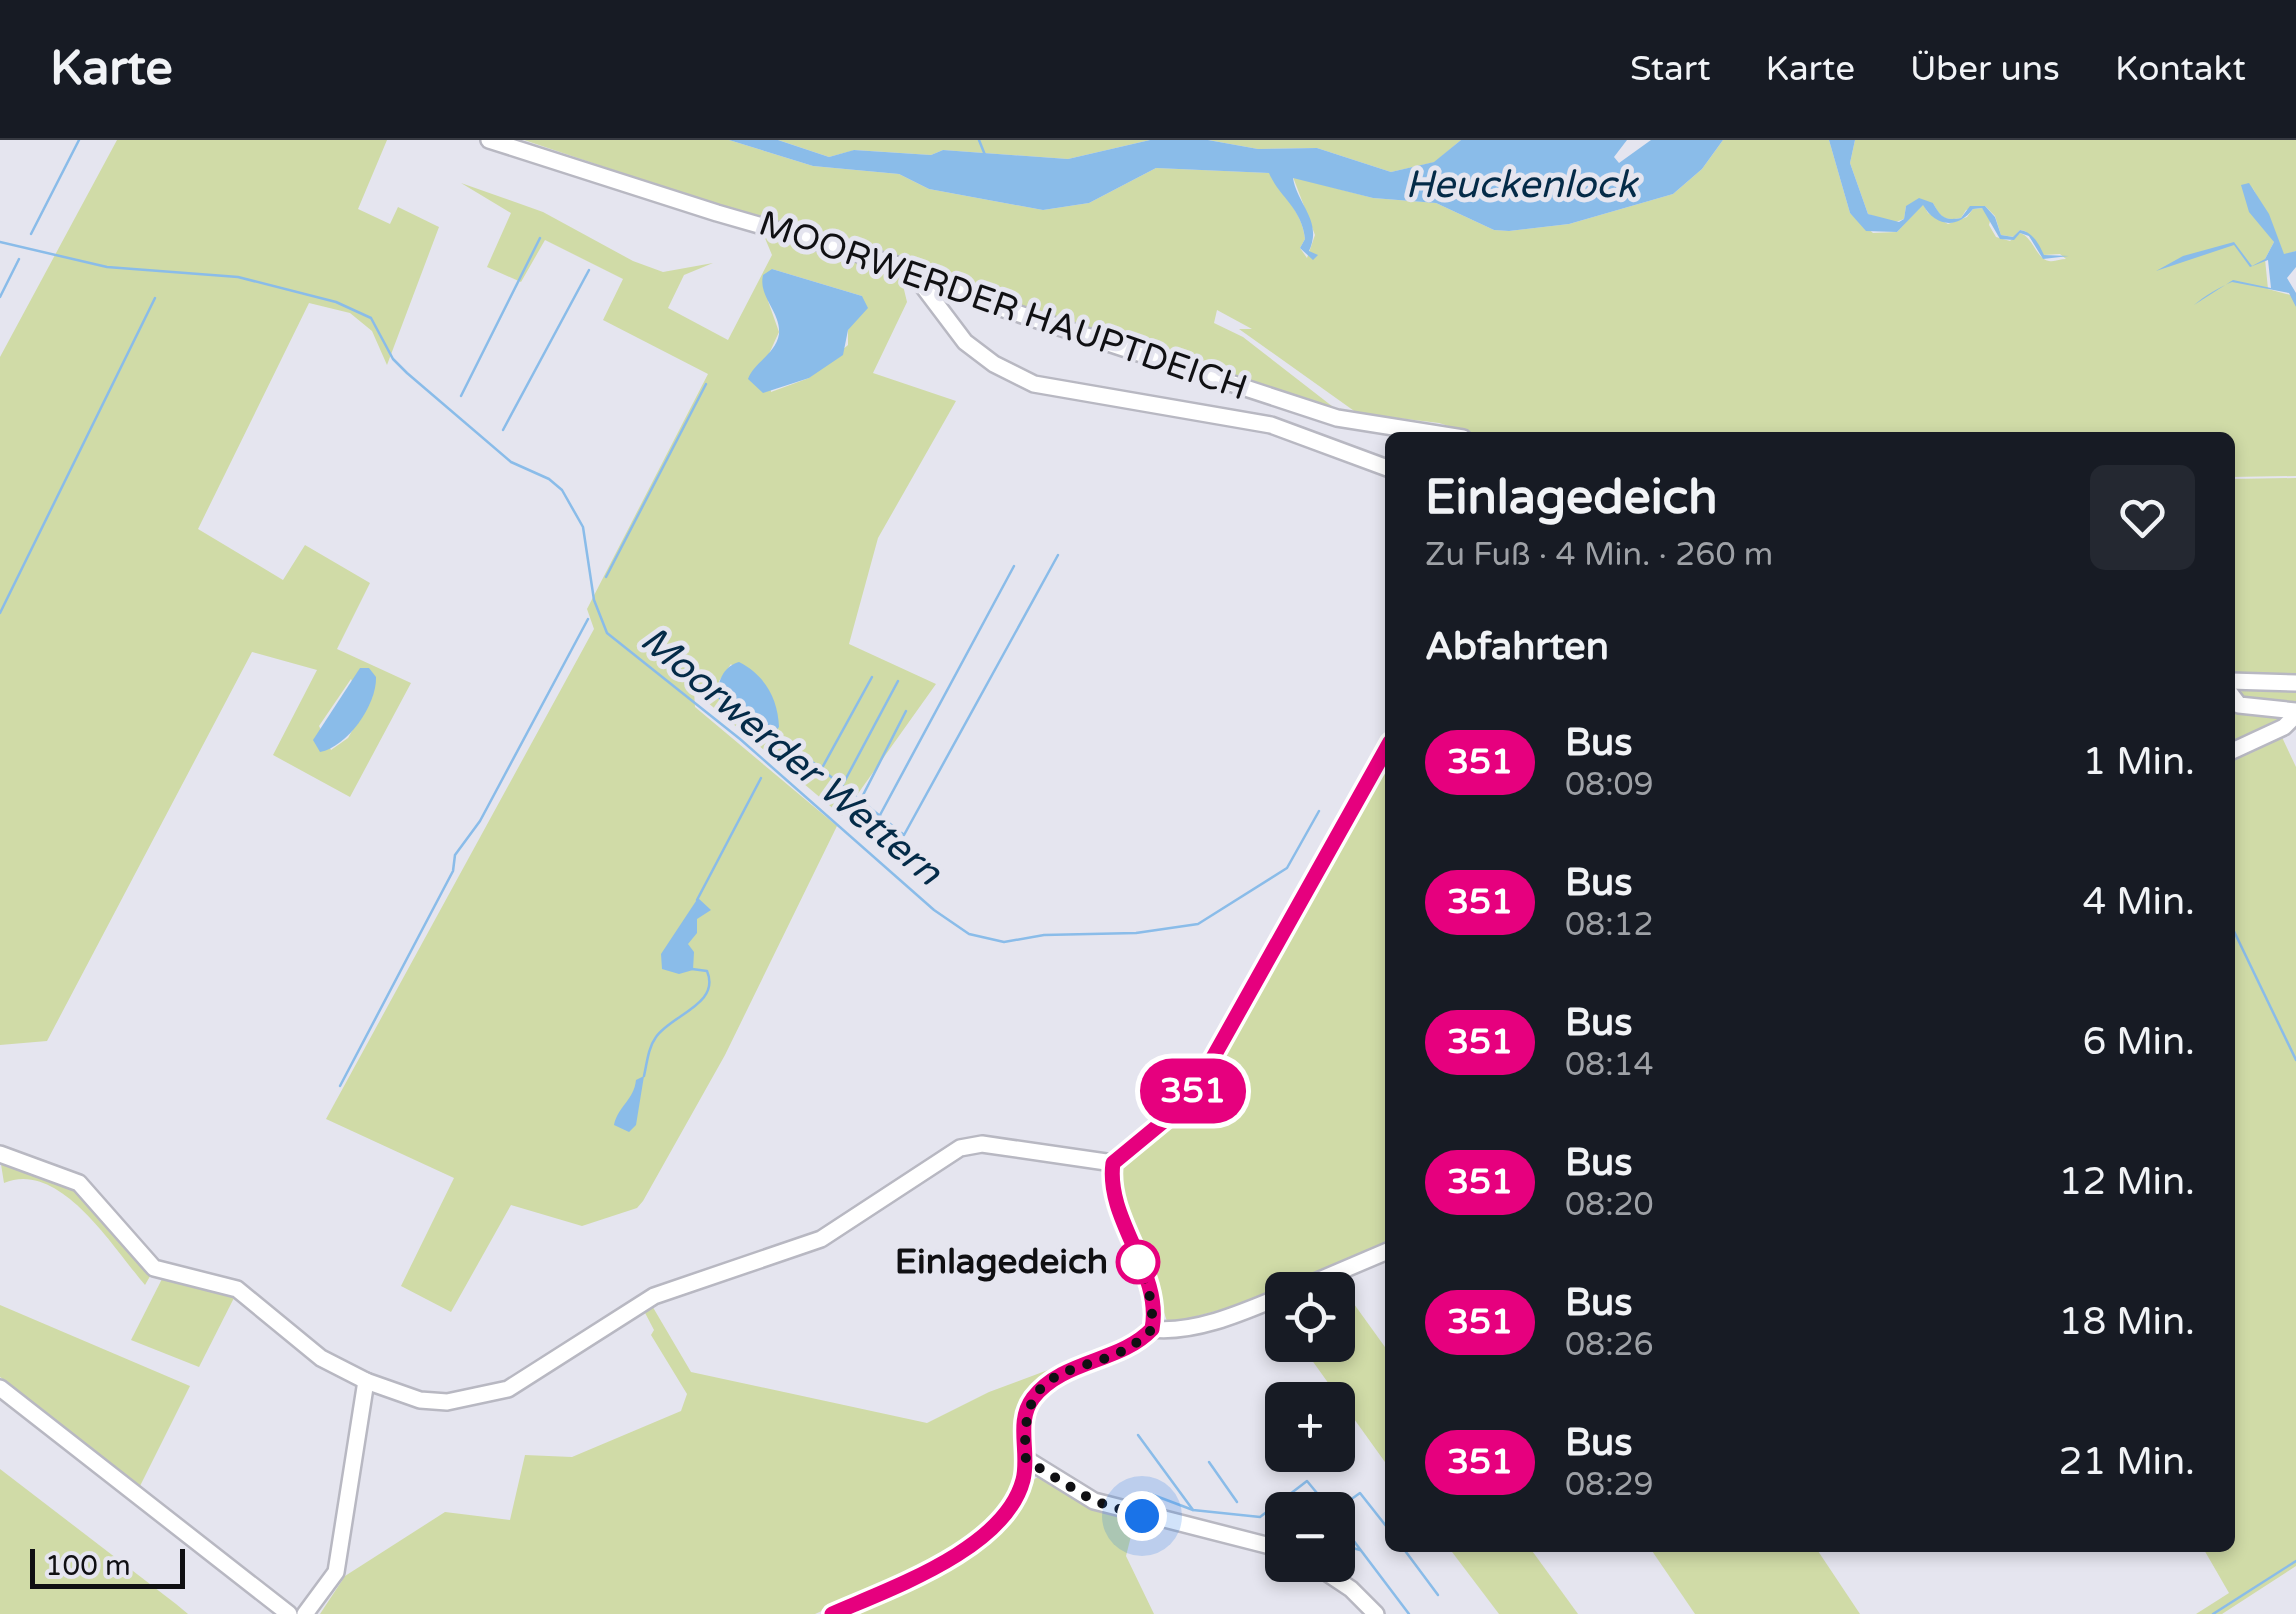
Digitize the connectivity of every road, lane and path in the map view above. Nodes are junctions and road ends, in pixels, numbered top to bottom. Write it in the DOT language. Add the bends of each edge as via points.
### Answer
graph roads {
  1 [pos="490,140"];
  2 [pos="925,273"];
  3 [pos="1426,432"];
  4 [pos="1385,467"];
  5 [pos="2235,681"];
  6 [pos="2296,683"];
  7 [pos="2235,700"];
  8 [pos="2296,713"];
  9 [pos="2235,750"];
  10 [pos="1385,751"];
  11 [pos="0,1154"];
  12 [pos="1113,1163"];
  13 [pos="1385,1252"];
  14 [pos="1338,1272"];
  15 [pos="1265,1302"];
  16 [pos="1152,1329"];
  17 [pos="366,1381"];
  18 [pos="0,1388"];
  19 [pos="1026,1460"];
  20 [pos="1265,1545"];
  21 [pos="1341,1582"];
  22 [pos="289,1614"];
  23 [pos="305,1614"];
  24 [pos="833,1614"];
  25 [pos="1376,1614"];
  1 -- 2 [label="street, MOORWERDER HAUPTDEICH"];
  2 -- 3 [label="street, MOORWERDER HAUPTDEICH" via="1004,309 1337,418"];
  2 -- 4 [label="street" via="922,285 955,333 1034,384 1271,425"];
  5 -- 6 [label="street"];
  7 -- 8 [label="street"];
  8 -- 9 [label="street" via="2284,727"];
  10 -- 12 [label="street" via="1196,1088"];
  11 -- 17 [label="street" via="79,1183 154,1268 236,1290 321,1358"];
  12 -- 16 [label="street" via="1113,1193 1152,1303"];
  12 -- 17 [label="street" via="982,1144 960,1148 821,1238 654,1296 508,1389 447,1402"];
  13 -- 14 [label="street"];
  15 -- 16 [label="street" via="1168,1331"];
  16 -- 19 [label="street" via="1046,1384 1024,1414"];
  17 -- 23 [label="street" via="336,1572"];
  18 -- 22 [label="street"];
  19 -- 20 [label="street" via="1094,1501"];
  19 -- 24 [label="street" via="1010,1508 978,1539 922,1574"];
  21 -- 25 [label="street"];
}
